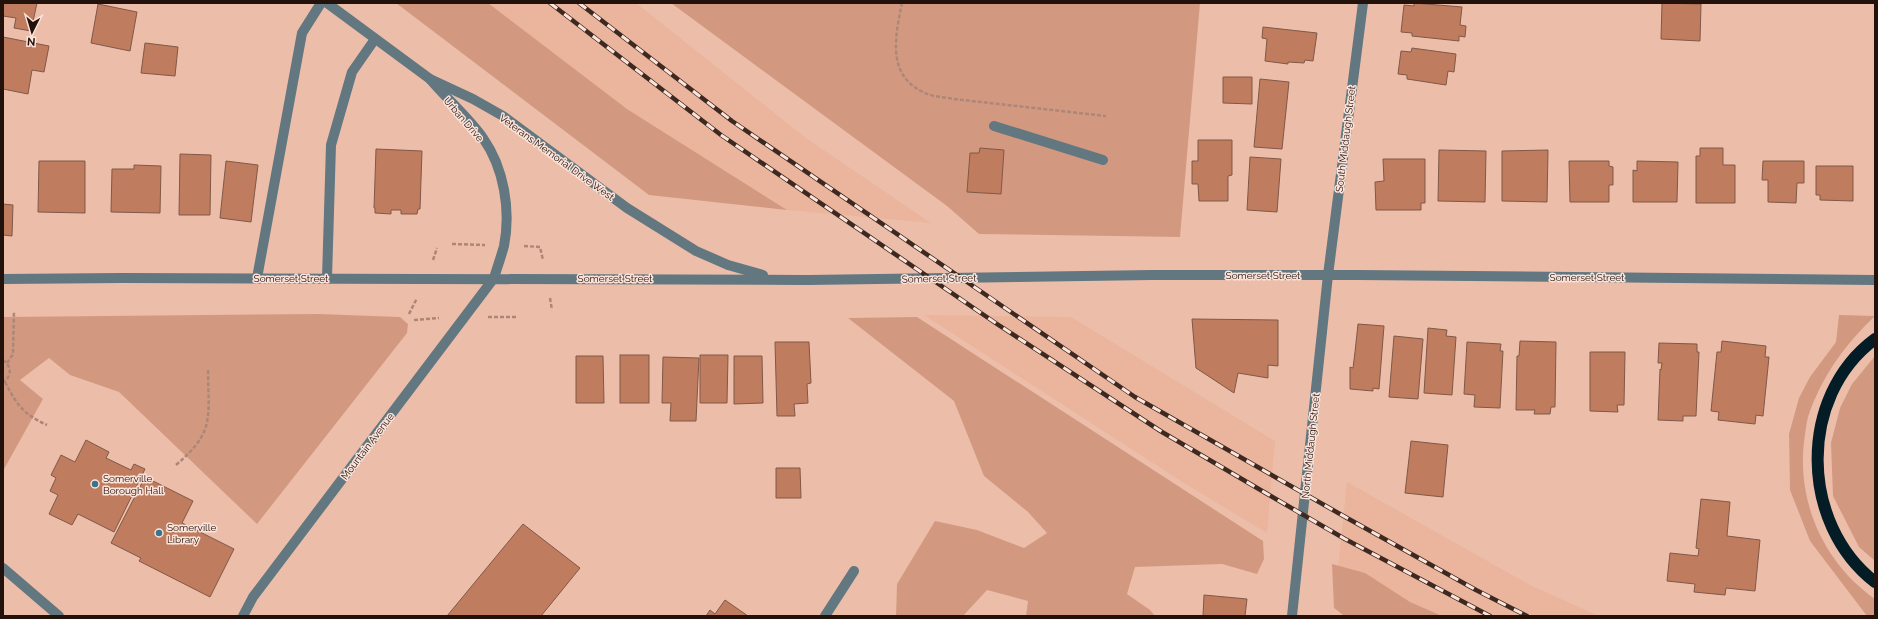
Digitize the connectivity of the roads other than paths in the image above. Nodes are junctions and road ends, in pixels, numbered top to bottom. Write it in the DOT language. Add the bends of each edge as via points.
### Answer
graph roads {
  1 [pos="321,3"];
  2 [pos="327,3"];
  3 [pos="1363,3"];
  4 [pos="375,39"];
  5 [pos="430,79"];
  6 [pos="994,126"];
  7 [pos="1103,160"];
  8 [pos="1328,275"];
  9 [pos="257,278"];
  10 [pos="326,278"];
  11 [pos="494,278"];
  12 [pos="776,278"];
  13 [pos="3,279"];
  14 [pos="1875,280"];
  15 [pos="1875,339"];
  16 [pos="854,571"];
  17 [pos="5,573"];
  18 [pos="1875,582"];
  19 [pos="59,616"];
  20 [pos="243,616"];
  21 [pos="825,616"];
  22 [pos="1292,616"];
  1 -- 9 [label="street" via="302,33"];
  2 -- 4 [label="street, Veterans Memorial Drive West"];
  3 -- 8 [label="street, South Middaugh Street"];
  4 -- 5 [label="street, Veterans Memorial Drive West"];
  4 -- 10 [label="street" via="352,72 331,145"];
  5 -- 11 [label="street, Urban Drive" via="482,138 496,162 504,190 506,218 504,246"];
  5 -- 12 [label="street, Veterans Memorial Drive West" via="503,116 627,208 696,251 728,265"];
  6 -- 7 [label="street"];
  8 -- 12 [label="street, Somerset Street" via="808,280"];
  8 -- 14 [label="street, Somerset Street"];
  8 -- 22 [label="street, North Middaugh Street"];
  9 -- 10 [label="street, Somerset Street"];
  9 -- 13 [label="street, Somerset Street"];
  10 -- 11 [label="street, Somerset Street"];
  11 -- 12 [label="street, Somerset Street"];
  11 -- 20 [label="street, Mountain Avenue" via="253,597"];
  15 -- 18 [label="highway" via="1852,362 1834,388 1823,417 1817,449 1818,482 1823,507 1850,559"];
  16 -- 21 [label="street"];
  17 -- 19 [label="street"];
}
